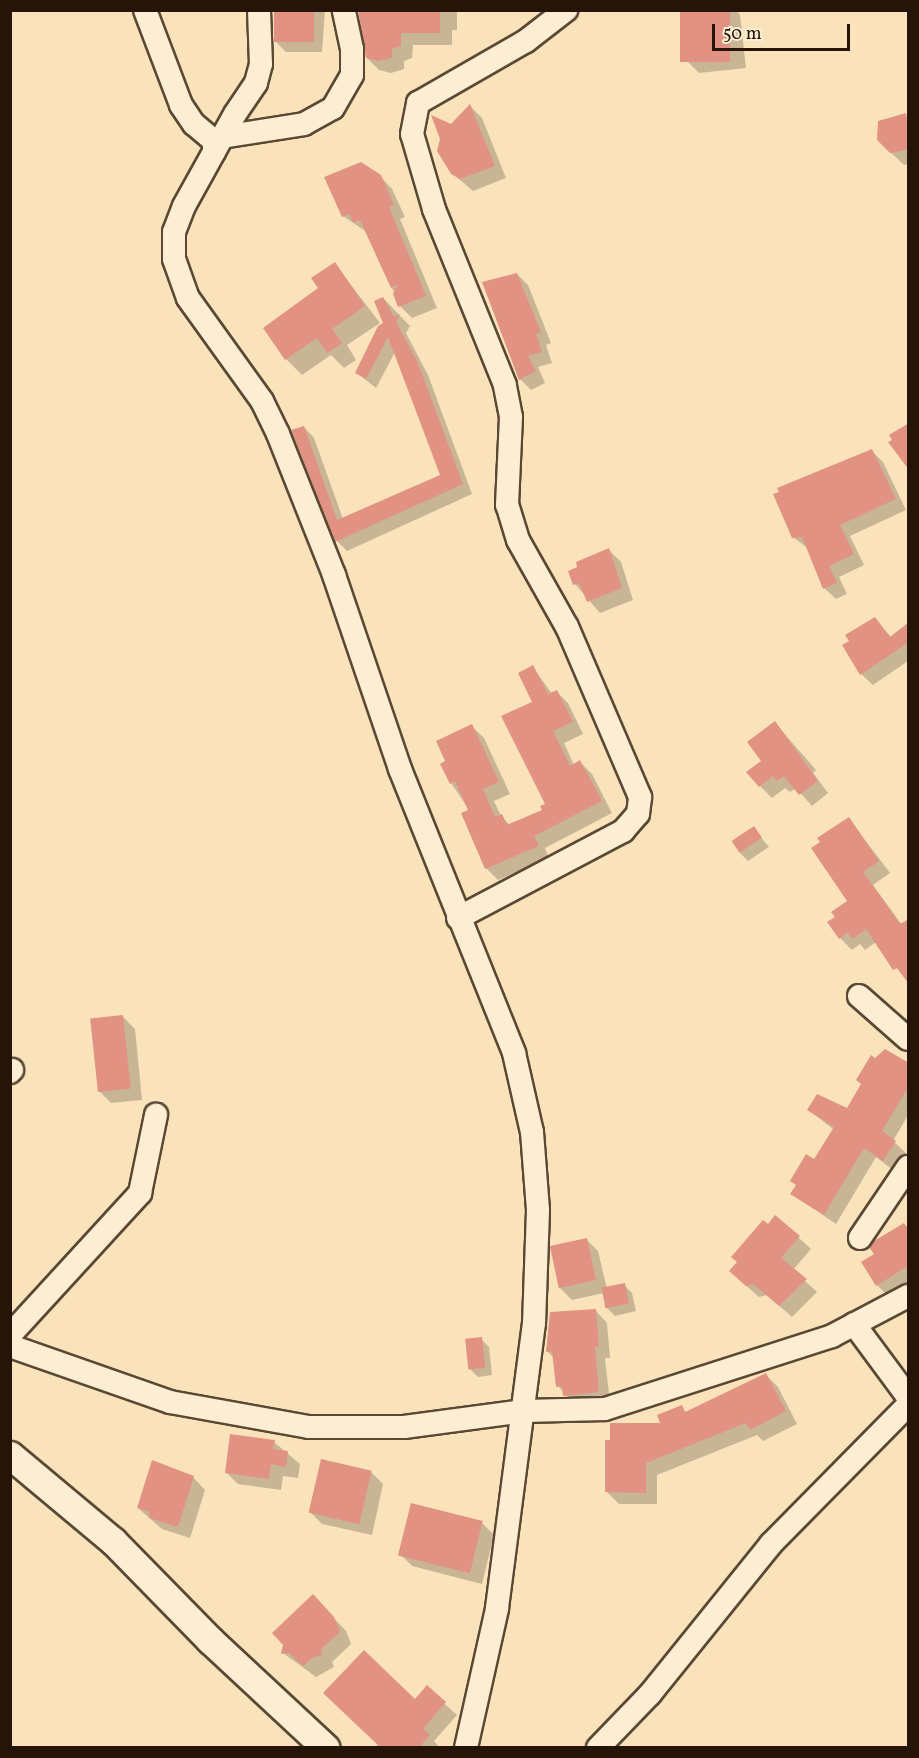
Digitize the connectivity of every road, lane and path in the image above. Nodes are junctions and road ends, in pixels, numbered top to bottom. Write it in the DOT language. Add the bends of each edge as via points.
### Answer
graph roads {
  1 [pos="144,10"];
  2 [pos="259,10"];
  3 [pos="344,10"];
  4 [pos="566,10"];
  5 [pos="218,145"];
  6 [pos="458,918"];
  7 [pos="859,996"];
  8 [pos="909,1039"];
  9 [pos="156,1115"];
  10 [pos="909,1167"];
  11 [pos="860,1238"];
  12 [pos="909,1296"];
  13 [pos="854,1324"];
  14 [pos="10,1335"];
  15 [pos="10,1346"];
  16 [pos="909,1396"];
  17 [pos="909,1405"];
  18 [pos="524,1411"];
  19 [pos="10,1455"];
  20 [pos="326,1748"];
  21 [pos="466,1748"];
  22 [pos="598,1748"];
  1 -- 5 [label="street" via="181,105 194,124"];
  2 -- 5 [label="street" via="261,64 256,83"];
  3 -- 5 [label="street" via="352,49 352,75 333,108 304,124"];
  4 -- 6 [label="street" via="533,36 418,103 412,134 434,209 505,385 511,417 507,505 518,540 567,627 640,797 638,814 623,831"];
  5 -- 6 [label="street" via="174,232 174,259 188,298 262,401 278,434 334,575 400,769"];
  6 -- 18 [label="street" via="514,1053 532,1132 538,1221 534,1323"];
  7 -- 8 [label="street"];
  9 -- 14 [label="street" via="140,1193"];
  10 -- 11 [label="street"];
  12 -- 13 [label="street"];
  13 -- 16 [label="street"];
  13 -- 18 [label="street" via="832,1336 605,1409"];
  15 -- 18 [label="street" via="170,1402 309,1427 404,1427"];
  17 -- 22 [label="street" via="771,1544 650,1694"];
  18 -- 21 [label="street" via="497,1609"];
  19 -- 20 [label="street" via="113,1541 210,1640"];
}
